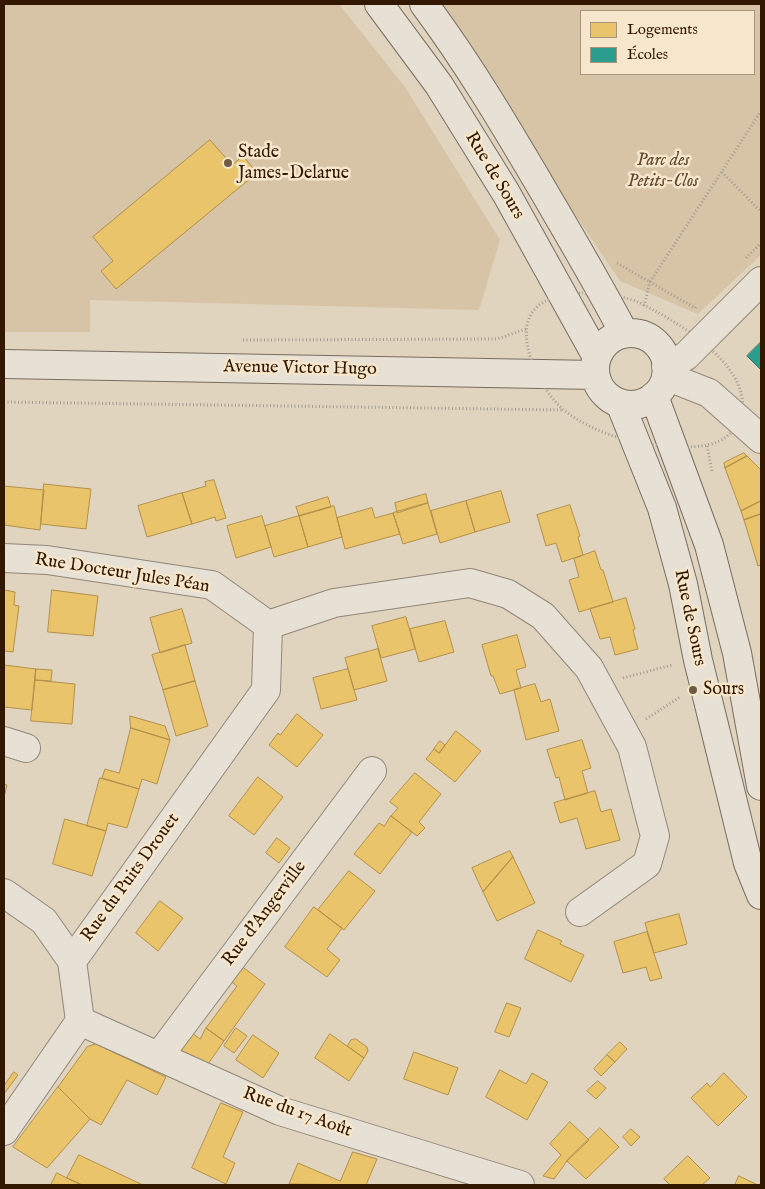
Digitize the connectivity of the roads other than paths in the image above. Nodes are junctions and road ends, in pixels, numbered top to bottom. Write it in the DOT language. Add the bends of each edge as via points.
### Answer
graph roads {
  1 [pos="379,4"];
  2 [pos="424,4"];
  3 [pos="761,281"];
  4 [pos="624,333"];
  5 [pos="4,364"];
  6 [pos="596,366"];
  7 [pos="662,380"];
  8 [pos="620,403"];
  9 [pos="761,439"];
  10 [pos="4,558"];
  11 [pos="268,625"];
  12 [pos="372,771"];
  13 [pos="761,786"];
  14 [pos="4,893"];
  15 [pos="761,895"];
  16 [pos="580,912"];
  17 [pos="72,961"];
  18 [pos="80,1021"];
  19 [pos="159,1056"];
  20 [pos="4,1131"];
  21 [pos="520,1185"];
  1 -- 6 [label="street, Rue de Sours" via="439,84 506,193 562,294"];
  2 -- 4 [label="street, Rue de Sours" via="452,41 512,136"];
  3 -- 7 [label="street"];
  4 -- 6 [label="street" via="607,341"];
  4 -- 7 [label="street" via="648,337 657,345 664,355"];
  5 -- 6 [label="street, Avenue Victor Hugo"];
  6 -- 8 [label="street" via="598,384"];
  7 -- 8 [label="street" via="638,404"];
  7 -- 9 [label="street" via="709,393"];
  7 -- 13 [label="street, Rue de Sours" via="737,653"];
  8 -- 15 [label="street, Rue de Sours" via="662,508 683,584 698,660 748,863"];
  10 -- 11 [label="street, Rue Docteur Jules Péan" via="47,560 212,585"];
  11 -- 16 [label="street" via="334,603 470,583 508,594 543,616 589,668 632,747 654,836 647,864"];
  11 -- 17 [label="street, Rue du Puits Drouet" via="266,690"];
  12 -- 19 [label="street, Rue d'Angerville"];
  14 -- 17 [label="street" via="44,921"];
  17 -- 18 [label="street, Rue du Puits Drouet"];
  18 -- 19 [label="street, Rue du 17 Août"];
  18 -- 20 [label="street"];
  19 -- 21 [label="street, Rue du 17 Août" via="280,1111"];
}
